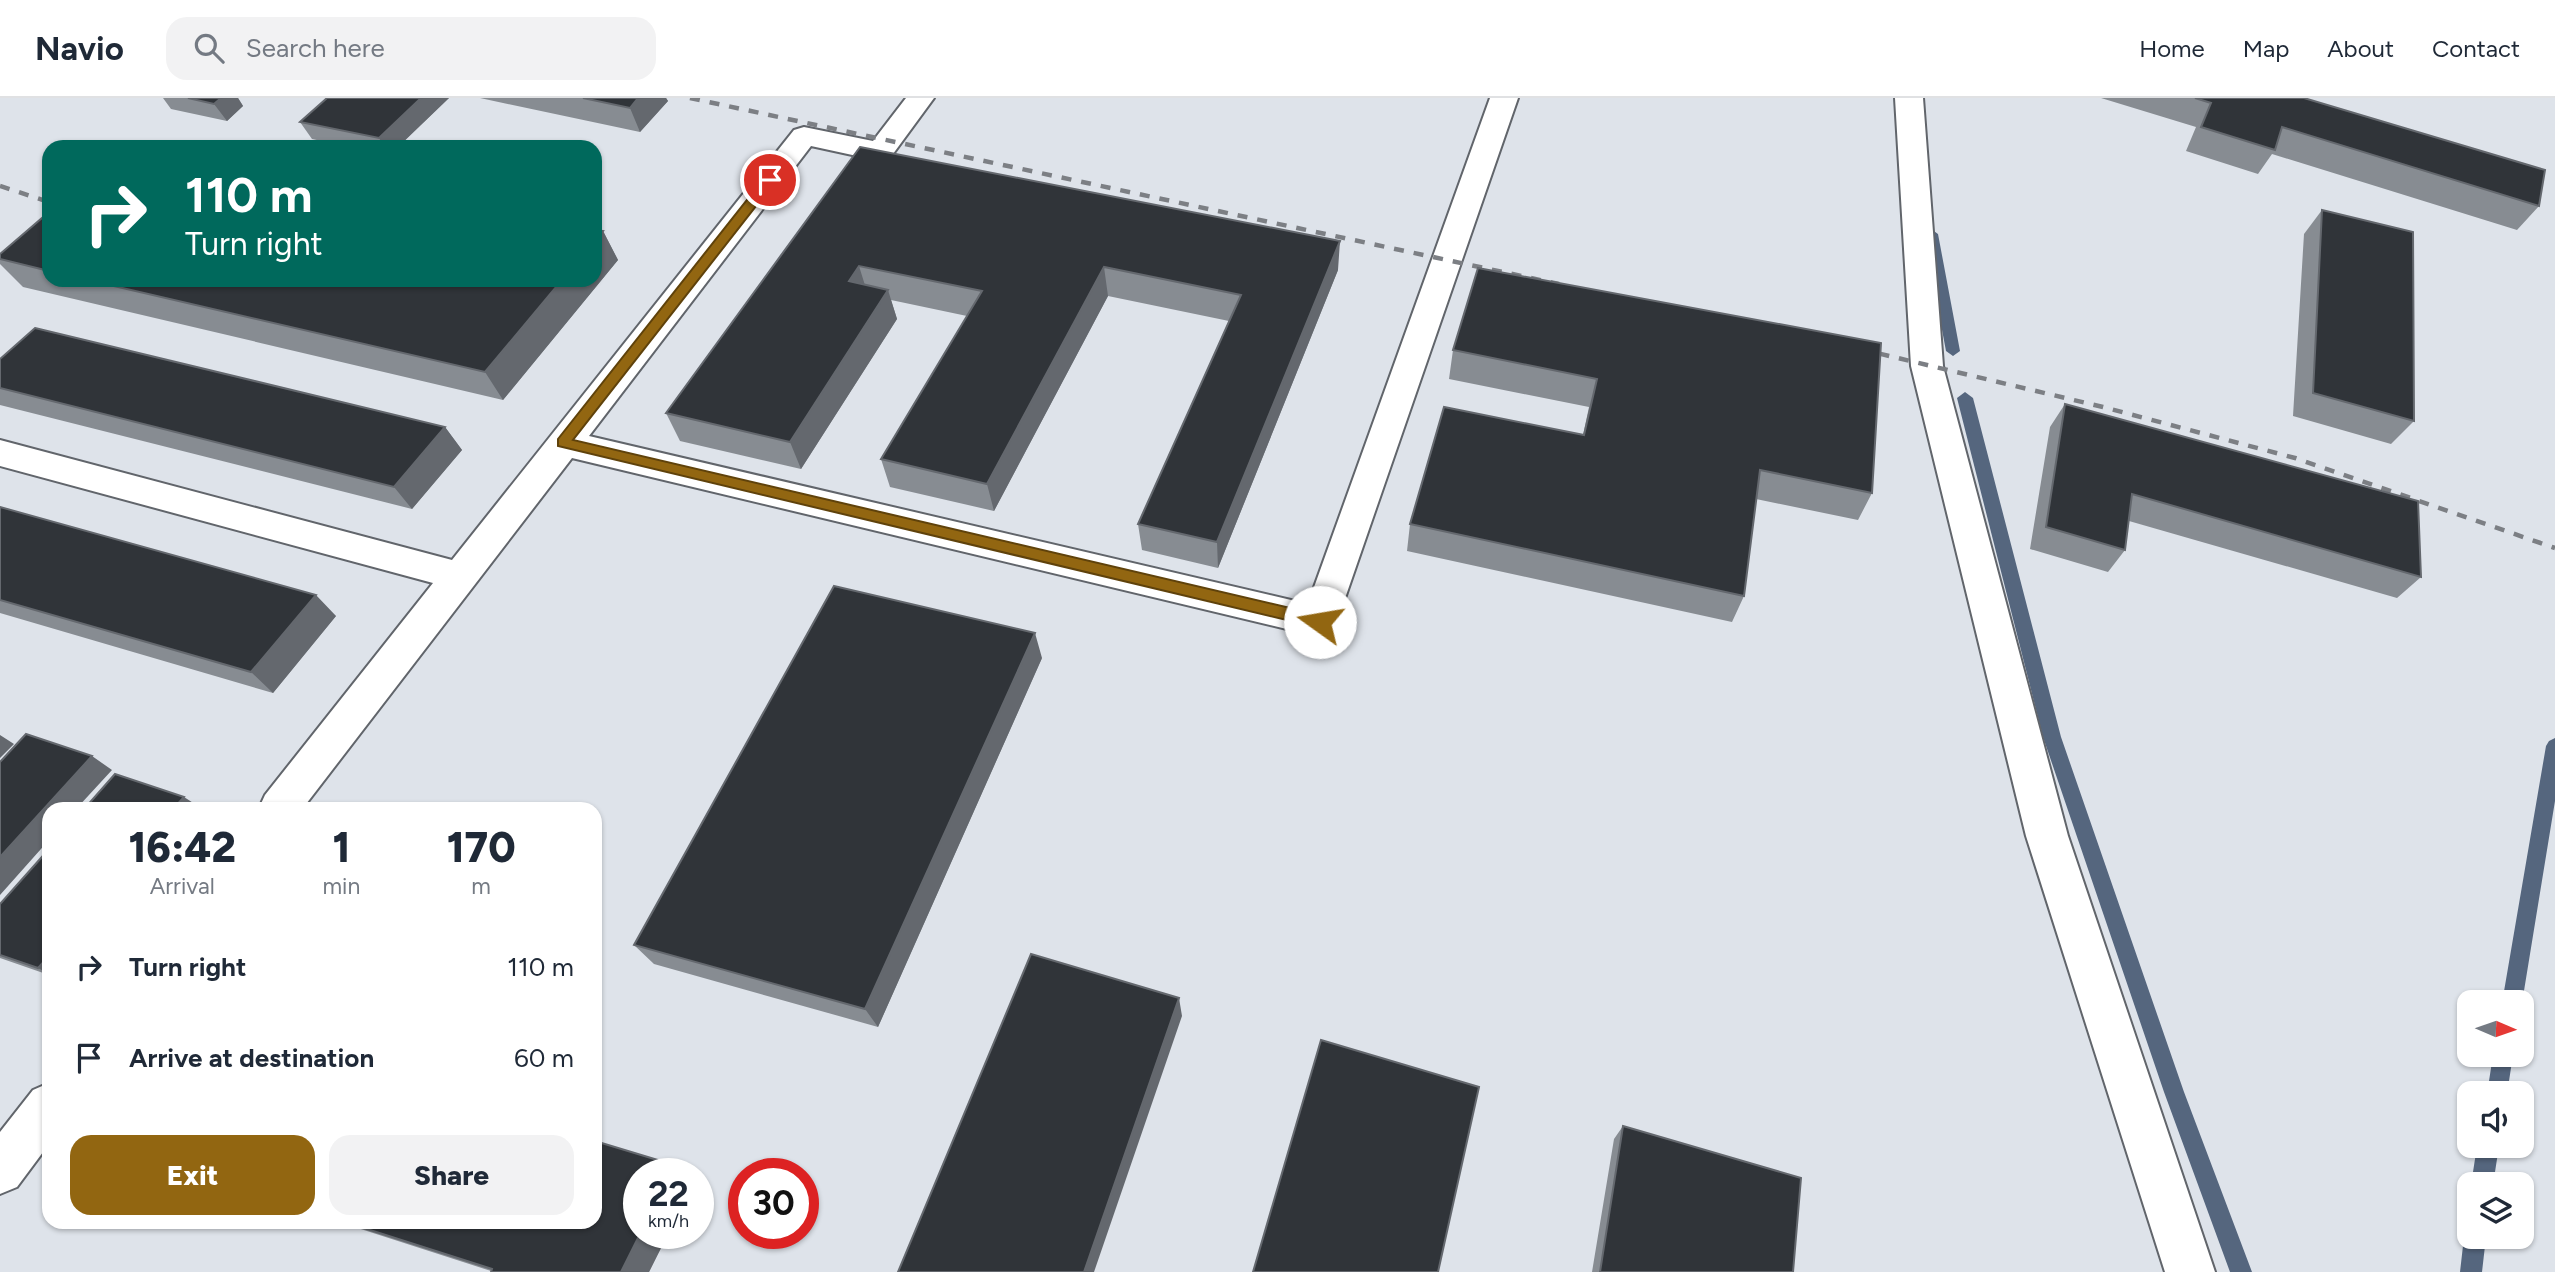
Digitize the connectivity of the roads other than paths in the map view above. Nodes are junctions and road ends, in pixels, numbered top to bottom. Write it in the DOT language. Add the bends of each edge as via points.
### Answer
graph roads {
  1 [pos="920,98"];
  2 [pos="1504,98"];
  3 [pos="1909,98"];
  4 [pos="563,443"];
  5 [pos="0,453"];
  6 [pos="459,576"];
  7 [pos="284,802"];
  8 [pos="42,1115"];
  9 [pos="0,1170"];
  10 [pos="2190,1272"];
  1 -- 4 [label="street" via="880,152 804,136"];
  2 -- 4 [label="street" via="1320,622"];
  3 -- 10 [label="street" via="1927,366 2047,836"];
  4 -- 6 [label="street"];
  5 -- 6 [label="street"];
  6 -- 7 [label="street"];
  8 -- 9 [label="street"];
}
